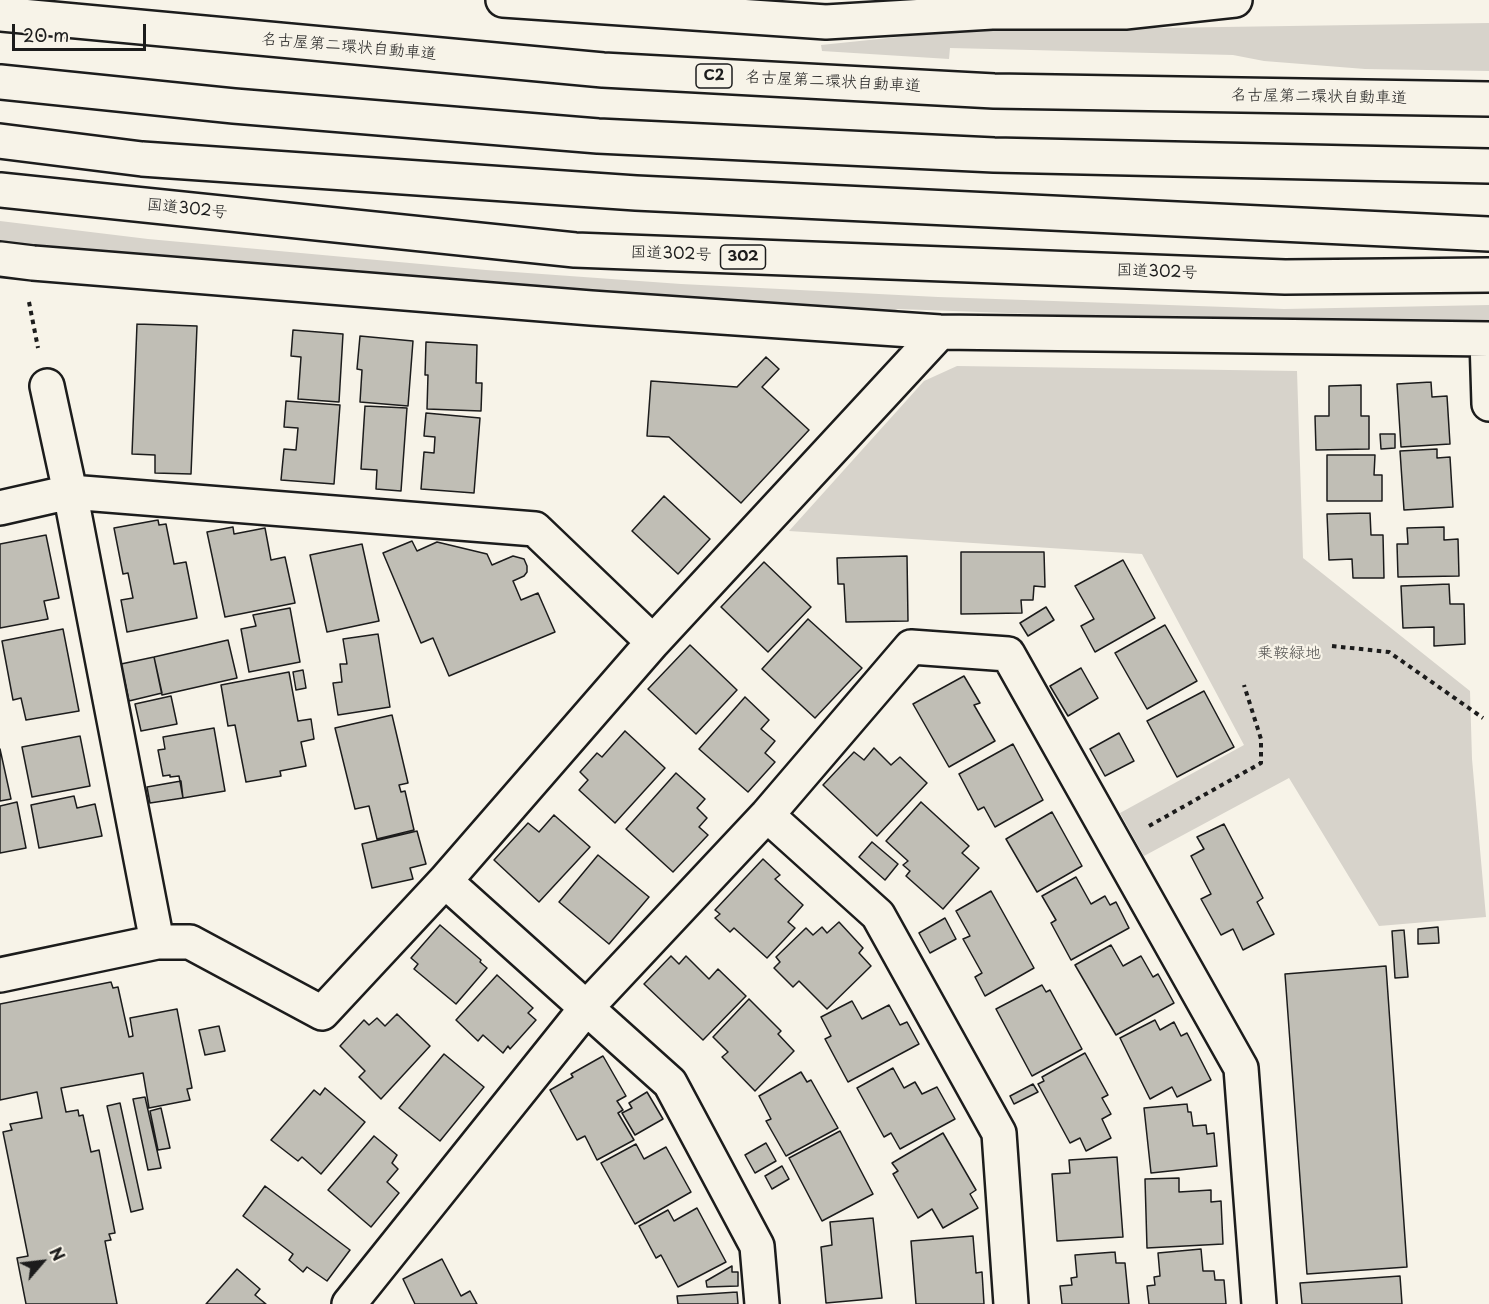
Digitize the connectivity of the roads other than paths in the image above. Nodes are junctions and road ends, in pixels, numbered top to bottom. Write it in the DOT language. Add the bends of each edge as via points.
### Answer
graph roads {
  1 [pos="503,0"];
  2 [pos="1235,0"];
  3 [pos="0,15"];
  4 [pos="0,82"];
  5 [pos="1489,99"];
  6 [pos="0,141"];
  7 [pos="1489,166"];
  8 [pos="0,190"];
  9 [pos="1489,234"];
  10 [pos="0,259"];
  11 [pos="1489,275"];
  12 [pos="940,332"];
  13 [pos="1488,339"];
  14 [pos="46,386"];
  15 [pos="1489,404"];
  16 [pos="70,492"];
  17 [pos="0,508"];
  18 [pos="653,642"];
  19 [pos="767,815"];
  20 [pos="446,880"];
  21 [pos="157,942"];
  22 [pos="0,975"];
  23 [pos="587,1007"];
  24 [pos="349,1304"];
  25 [pos="762,1304"];
  26 [pos="1011,1304"];
  27 [pos="1259,1304"];
  1 -- 2 [label="main road" via="826,22 992,12 1125,12"];
  3 -- 5 [label="main road, 名古屋第二環状自動車道 / C2" via="603,70 994,91"];
  4 -- 7 [label="main road" via="598,136 994,155"];
  6 -- 9 [label="main road" via="142,159 636,193"];
  8 -- 11 [label="main road, 国道302号 / 302" via="575,250 1285,277"];
  10 -- 12 [label="main road" via="591,309"];
  12 -- 13 [label="main road"];
  12 -- 18 [label="main road"];
  13 -- 15 [label="main road"];
  14 -- 16 [label="main road"];
  16 -- 17 [label="main road"];
  16 -- 18 [label="main road" via="536,530"];
  16 -- 21 [label="main road"];
  18 -- 20 [label="main road"];
  19 -- 23 [label="main road"];
  19 -- 26 [label="main road" via="878,915 999,1133"];
  19 -- 27 [label="main road" via="911,647 1008,654 1241,1068"];
  20 -- 21 [label="main road" via="322,1013 190,942"];
  20 -- 23 [label="main road"];
  21 -- 22 [label="main road"];
  23 -- 24 [label="main road"];
  23 -- 25 [label="main road" via="670,1083 757,1245"];
}
